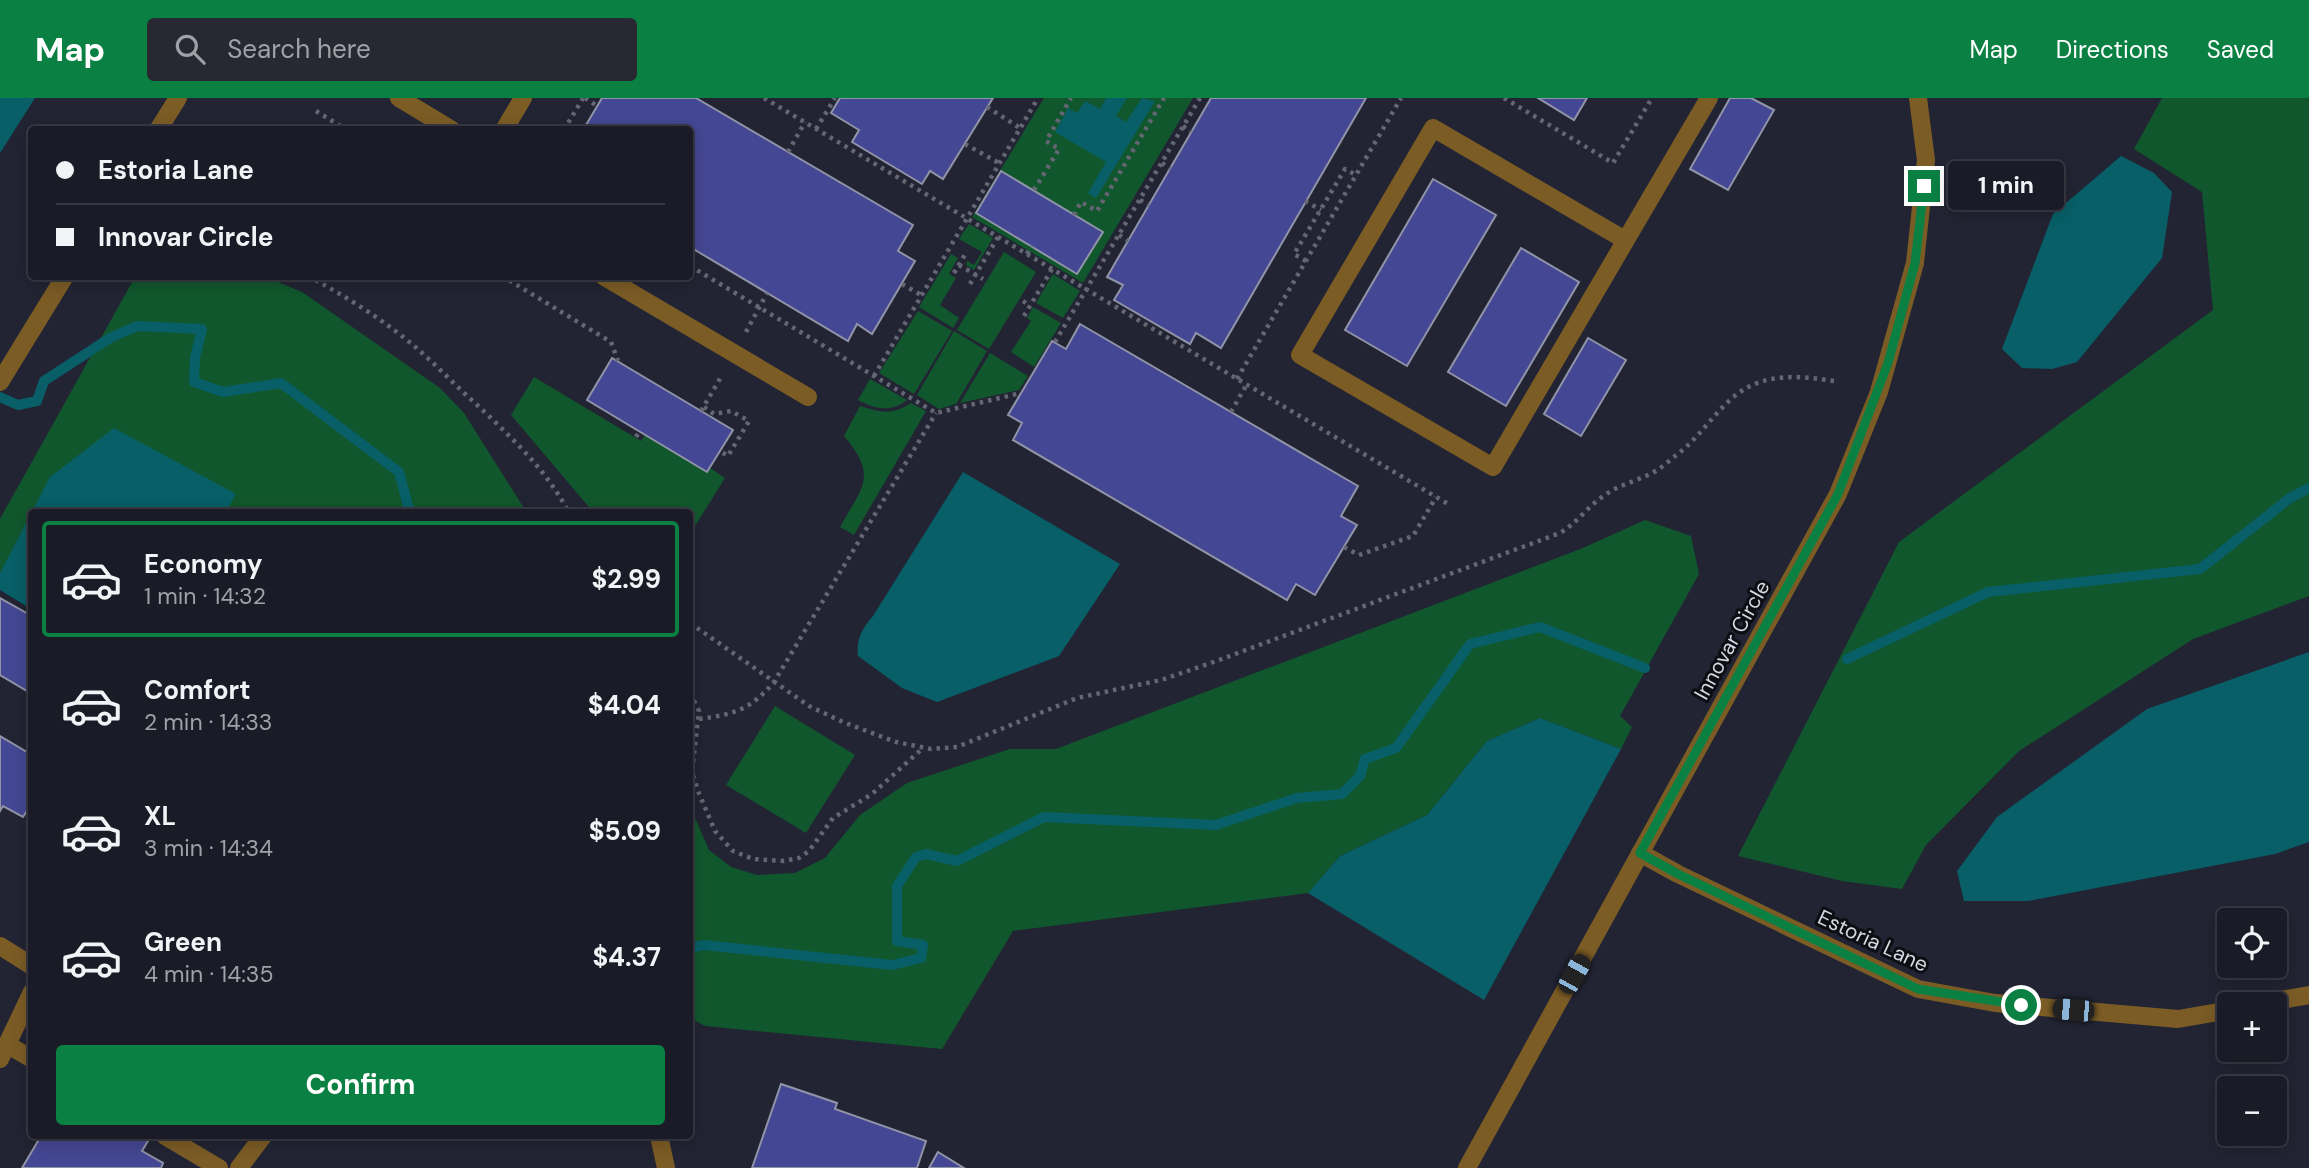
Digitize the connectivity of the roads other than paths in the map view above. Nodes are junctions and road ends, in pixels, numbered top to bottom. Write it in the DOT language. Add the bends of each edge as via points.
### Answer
graph roads {
  1 [pos="178,98"];
  2 [pos="399,98"];
  3 [pos="523,98"];
  4 [pos="1709,98"];
  5 [pos="1919,98"];
  6 [pos="160,126"];
  7 [pos="445,126"];
  8 [pos="506,126"];
  9 [pos="1625,240"];
  10 [pos="63,280"];
  11 [pos="610,280"];
  12 [pos="0,382"];
  13 [pos="808,397"];
  14 [pos="1640,853"];
  15 [pos="0,946"];
  16 [pos="28,964"];
  17 [pos="2309,995"];
  18 [pos="2287,999"];
  19 [pos="28,1001"];
  20 [pos="2217,1012"];
  21 [pos="4,1052"];
  22 [pos="28,1058"];
  23 [pos="170,1139"];
  24 [pos="261,1139"];
  25 [pos="660,1139"];
  26 [pos="219,1168"];
  27 [pos="239,1168"];
  28 [pos="666,1168"];
  29 [pos="1467,1168"];
  1 -- 6 [label="street"];
  2 -- 7 [label="street"];
  3 -- 8 [label="street"];
  4 -- 9 [label="street"];
  5 -- 14 [label="street, Innovar Circle" via="1926,160 1915,263 1879,392 1838,494"];
  9 -- 9 [label="street" via="1493,467 1300,355 1433,128"];
  10 -- 12 [label="street"];
  11 -- 13 [label="street"];
  14 -- 20 [label="street, Estoria Lane" via="1918,989 1995,1003 2178,1019"];
  14 -- 29 [label="street, Innovar Circle"];
  15 -- 16 [label="street"];
  17 -- 18 [label="street"];
  19 -- 21 [label="street"];
  21 -- 22 [label="street"];
  23 -- 26 [label="street"];
  24 -- 27 [label="street"];
  25 -- 28 [label="street"];
}
